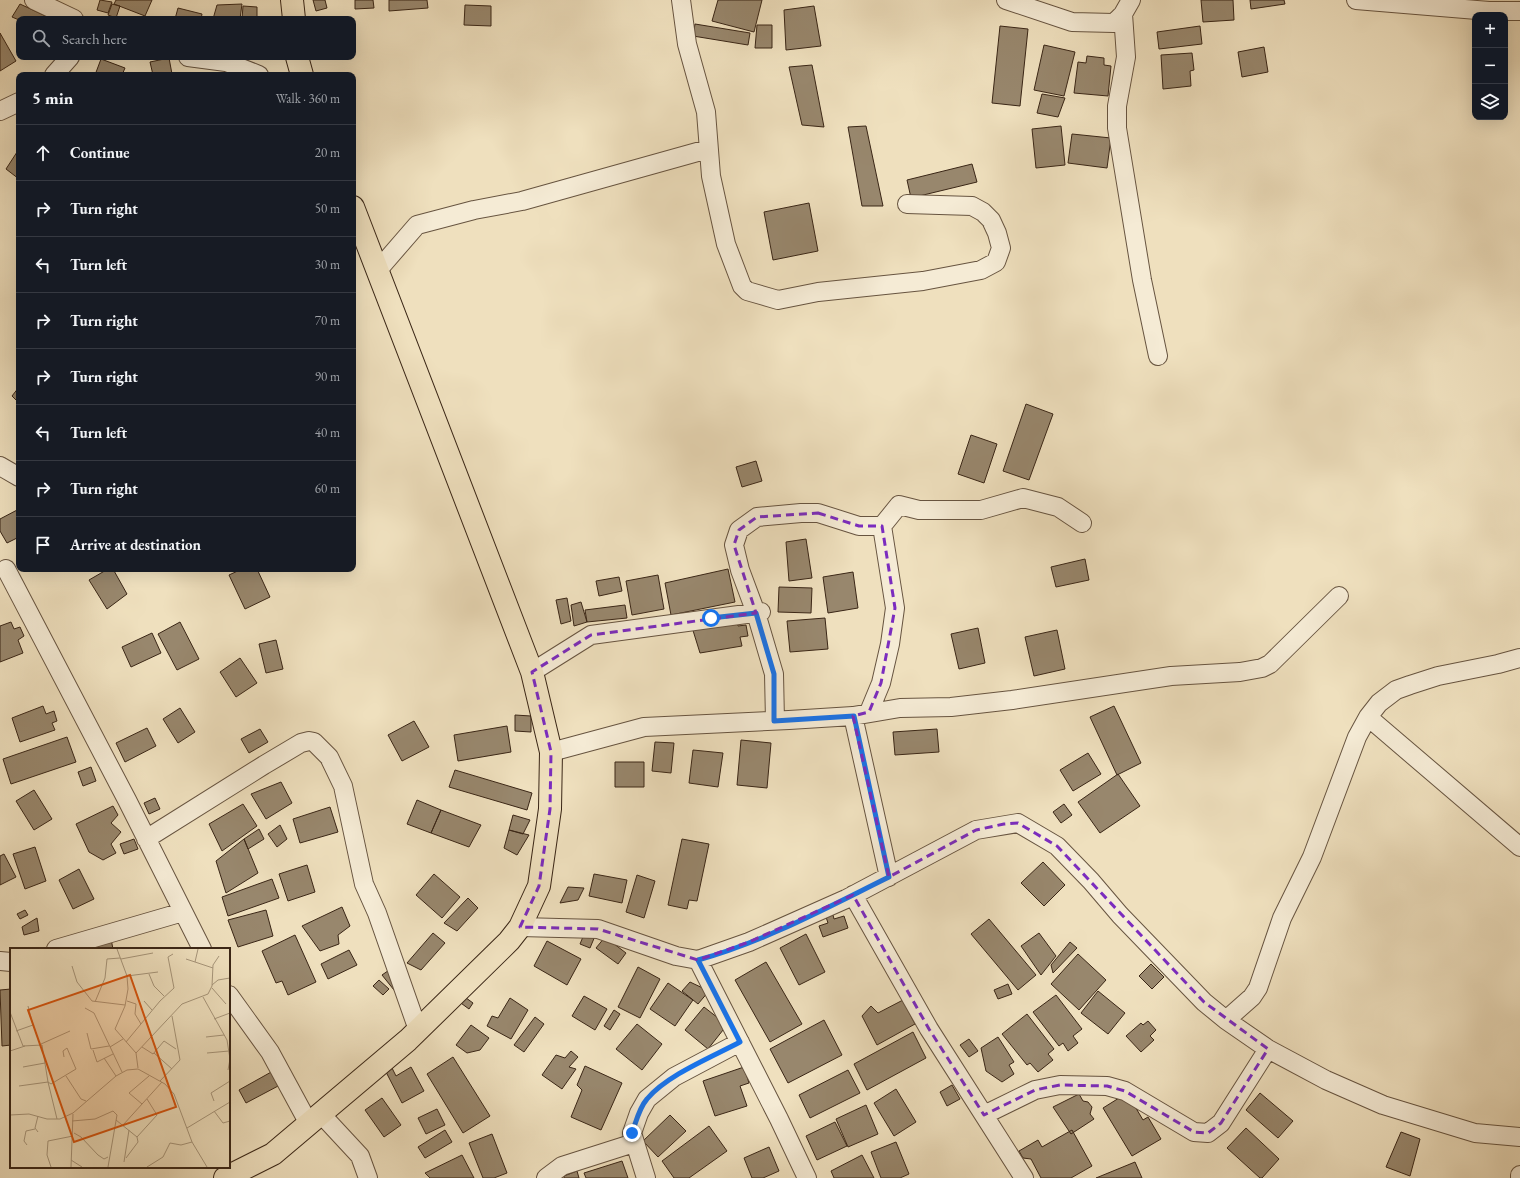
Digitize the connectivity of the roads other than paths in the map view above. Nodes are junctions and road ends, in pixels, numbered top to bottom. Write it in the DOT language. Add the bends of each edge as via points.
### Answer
graph roads {
  1 [pos="34,0"];
  2 [pos="292,0"];
  3 [pos="681,0"];
  4 [pos="1006,0"];
  5 [pos="1356,0"];
  6 [pos="1127,7"];
  7 [pos="1520,10"];
  8 [pos="70,11"];
  9 [pos="294,16"];
  10 [pos="67,60"];
  11 [pos="198,60"];
  12 [pos="299,60"];
  13 [pos="223,68"];
  14 [pos="57,72"];
  15 [pos="244,72"];
  16 [pos="301,72"];
  17 [pos="16,103"];
  18 [pos="0,111"];
  19 [pos="708,149"];
  20 [pos="907,204"];
  21 [pos="356,215"];
  22 [pos="378,270"];
  23 [pos="1158,356"];
  24 [pos="0,466"];
  25 [pos="16,475"];
  26 [pos="1082,523"];
  27 [pos="882,526"];
  28 [pos="8,568"];
  29 [pos="1340,596"];
  30 [pos="758,613"];
  31 [pos="1520,658"];
  32 [pos="532,672"];
  33 [pos="861,714"];
  34 [pos="1368,716"];
  35 [pos="774,721"];
  36 [pos="551,752"];
  37 [pos="146,839"];
  38 [pos="1520,847"];
  39 [pos="889,877"];
  40 [pos="853,895"];
  41 [pos="183,912"];
  42 [pos="520,927"];
  43 [pos="59,948"];
  44 [pos="201,948"];
  45 [pos="698,960"];
  46 [pos="0,961"];
  47 [pos="10,962"];
  48 [pos="230,995"];
  49 [pos="1226,1020"];
  50 [pos="418,1030"];
  51 [pos="740,1042"];
  52 [pos="1268,1049"];
  53 [pos="984,1115"];
  54 [pos="315,1119"];
  55 [pos="1520,1137"];
  56 [pos="634,1143"];
  57 [pos="1520,1175"];
  58 [pos="225,1178"];
  59 [pos="368,1178"];
  60 [pos="546,1178"];
  61 [pos="646,1178"];
  62 [pos="807,1178"];
  63 [pos="1024,1178"];
  64 [pos="1520,1178"];
  1 -- 8 [label="street"];
  2 -- 9 [label="main road"];
  3 -- 19 [label="street" via="687,44 706,112"];
  4 -- 6 [label="street" via="1072,22 1114,23"];
  5 -- 7 [label="street"];
  6 -- 23 [label="street" via="1126,57 1117,106 1117,128 1142,280"];
  10 -- 14 [label="street"];
  11 -- 13 [label="street"];
  12 -- 16 [label="main road"];
  13 -- 15 [label="street"];
  17 -- 18 [label="street"];
  19 -- 20 [label="street" via="711,176 726,244 742,286 756,295 778,300 818,292 923,281 981,270 996,262 1000,248 997,233 991,220 983,212 972,206"];
  19 -- 22 [label="street" via="522,201 417,225"];
  21 -- 22 [label="main road"];
  22 -- 32 [label="main road"];
  24 -- 25 [label="street"];
  26 -- 27 [label="street" via="1058,507 1023,498 981,510 919,510 899,506"];
  27 -- 30 [label="street" via="859,526 818,513 757,516 739,530 734,545 740,570"];
  27 -- 33 [label="street" via="895,608 881,683"];
  28 -- 37 [label="street"];
  29 -- 33 [label="street" via="1270,664 1262,668 1240,672 1171,676 1004,701 951,707 900,708"];
  30 -- 32 [label="street" via="591,635"];
  30 -- 35 [label="street" via="774,674"];
  31 -- 34 [label="street" via="1438,676 1396,690 1379,703"];
  32 -- 36 [label="main road"];
  33 -- 35 [label="street"];
  33 -- 39 [label="street"];
  34 -- 38 [label="street"];
  34 -- 49 [label="street" via="1357,737 1312,857 1282,918 1258,988 1252,998"];
  35 -- 36 [label="street" via="644,727"];
  36 -- 42 [label="main road" via="550,809 539,886"];
  37 -- 41 [label="street"];
  37 -- 50 [label="street" via="301,743 314,742 329,757 343,786 364,884 377,913"];
  39 -- 40 [label="street"];
  39 -- 49 [label="street" via="976,830 1018,823 1057,846 1150,947 1204,1002"];
  40 -- 45 [label="street" via="721,954"];
  40 -- 53 [label="street" via="929,1029"];
  41 -- 43 [label="street"];
  41 -- 44 [label="street"];
  42 -- 45 [label="street" via="598,929 676,956"];
  42 -- 50 [label="main road" via="504,947"];
  45 -- 51 [label="street"];
  46 -- 47 [label="street"];
  48 -- 54 [label="street"];
  49 -- 52 [label="street"];
  50 -- 54 [label="main road"];
  51 -- 56 [label="street" via="674,1077 647,1099 632,1133"];
  51 -- 62 [label="street"];
  52 -- 53 [label="street" via="1221,1123 1208,1133 1194,1132 1125,1092 1107,1086 1060,1085 1042,1089"];
  52 -- 55 [label="street" via="1326,1080 1383,1105 1475,1132"];
  53 -- 63 [label="street"];
  54 -- 58 [label="main road" via="273,1154"];
  54 -- 59 [label="street" via="360,1156"];
  56 -- 60 [label="street" via="562,1166"];
  56 -- 61 [label="street"];
  57 -- 64 [label="street"];
}
